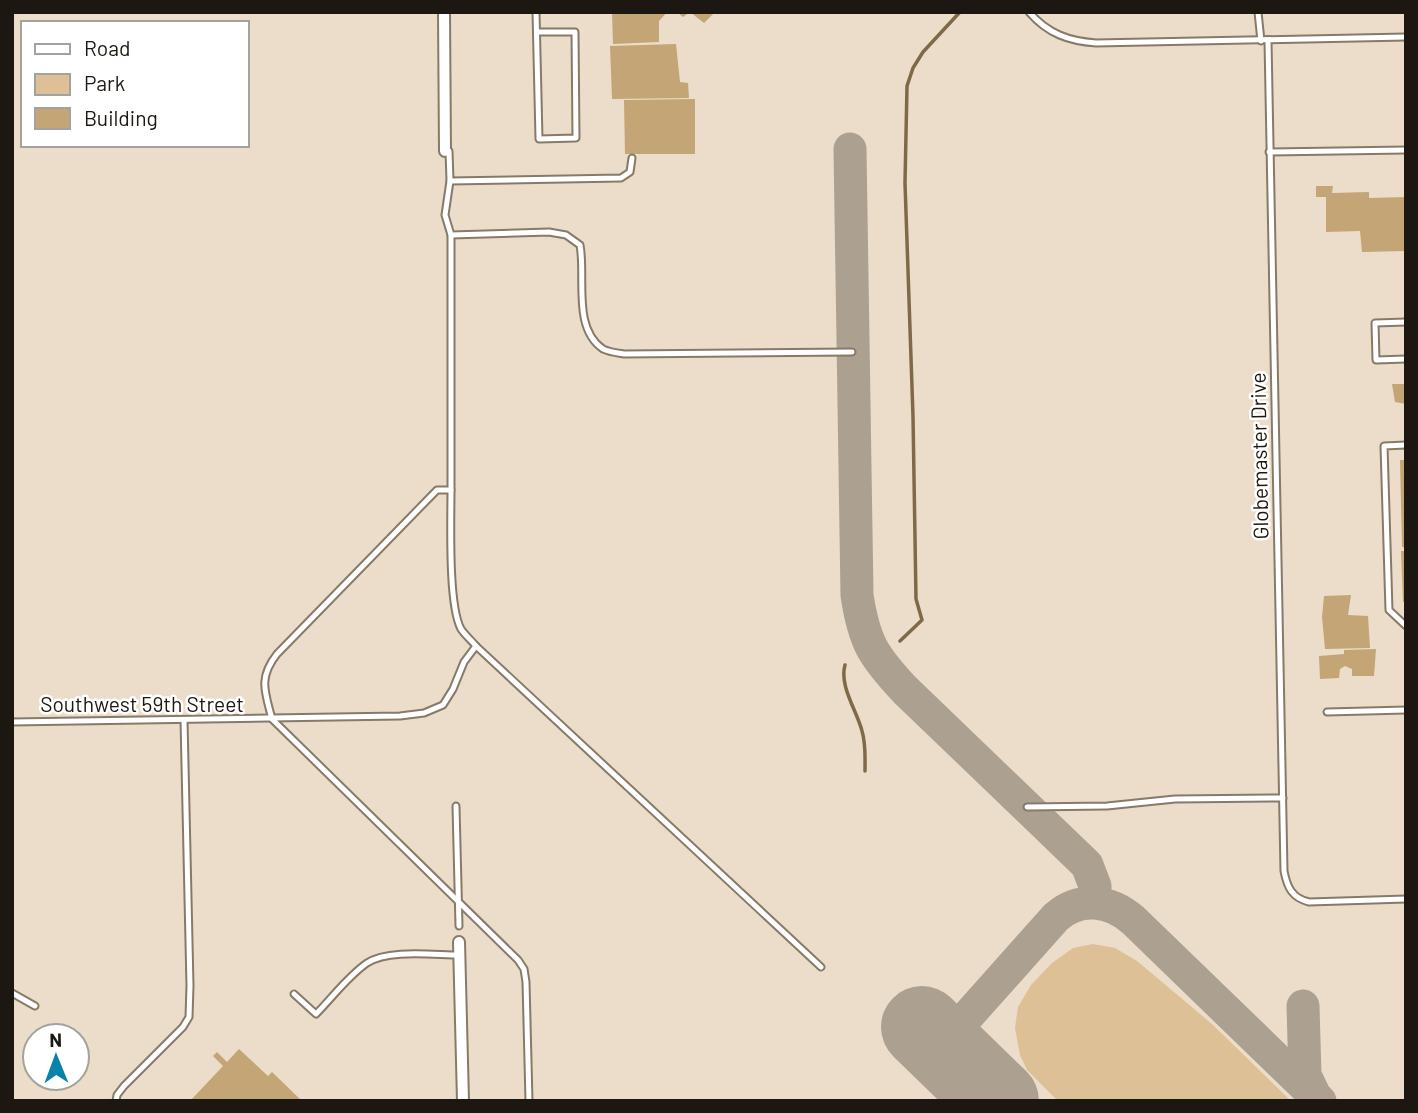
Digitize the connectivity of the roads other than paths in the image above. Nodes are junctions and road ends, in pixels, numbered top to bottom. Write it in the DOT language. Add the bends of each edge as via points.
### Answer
graph roads {
  1 [pos="444,12"];
  2 [pos="536,12"];
  3 [pos="1028,12"];
  4 [pos="1258,12"];
  5 [pos="537,32"];
  6 [pos="1406,37"];
  7 [pos="1261,41"];
  8 [pos="1268,41"];
  9 [pos="1406,150"];
  10 [pos="447,151"];
  11 [pos="1269,152"];
  12 [pos="632,158"];
  13 [pos="450,181"];
  14 [pos="451,235"];
  15 [pos="1406,322"];
  16 [pos="852,352"];
  17 [pos="1406,359"];
  18 [pos="1406,445"];
  19 [pos="451,490"];
  20 [pos="1404,623"];
  21 [pos="476,646"];
  22 [pos="1406,710"];
  23 [pos="1327,712"];
  24 [pos="272,719"];
  25 [pos="184,720"];
  26 [pos="12,722"];
  27 [pos="1283,798"];
  28 [pos="457,806"];
  29 [pos="1027,807"];
  30 [pos="1406,899"];
  31 [pos="458,904"];
  32 [pos="459,926"];
  33 [pos="459,942"];
  34 [pos="459,955"];
  35 [pos="821,967"];
  36 [pos="12,993"];
  37 [pos="294,994"];
  38 [pos="35,1006"];
  39 [pos="116,1101"];
  40 [pos="463,1101"];
  41 [pos="529,1101"];
  1 -- 10 [label="street"];
  2 -- 5 [label="lane"];
  3 -- 7 [label="lane" via="1072,41"];
  4 -- 7 [label="lane"];
  5 -- 5 [label="lane" via="539,139 576,138 575,32"];
  6 -- 8 [label="lane"];
  7 -- 8 [label="lane"];
  8 -- 11 [label="lane, Globemaster Drive"];
  9 -- 11 [label="lane"];
  10 -- 13 [label="lane"];
  11 -- 27 [label="lane, Globemaster Drive"];
  12 -- 13 [label="lane" via="630,172 621,178"];
  13 -- 14 [label="lane" via="445,215"];
  14 -- 16 [label="lane" via="566,235 580,246 588,334 604,349 624,355"];
  14 -- 19 [label="lane"];
  15 -- 17 [label="lane" via="1375,323 1376,360"];
  18 -- 20 [label="lane" via="1384,446 1389,610"];
  19 -- 21 [label="lane" via="455,602 461,628"];
  19 -- 24 [label="lane" via="438,490 276,654 264,681"];
  21 -- 24 [label="lane, Southwest 59th Street" via="443,705 424,713"];
  21 -- 35 [label="lane"];
  22 -- 23 [label="lane"];
  24 -- 25 [label="lane, Southwest 59th Street"];
  24 -- 31 [label="lane"];
  25 -- 26 [label="lane, Southwest 59th Street"];
  25 -- 39 [label="lane" via="189,1017 124,1086"];
  27 -- 29 [label="lane"];
  27 -- 30 [label="lane, Globemaster Drive" via="1284,871 1287,886 1300,900"];
  28 -- 31 [label="lane"];
  31 -- 32 [label="lane"];
  31 -- 41 [label="lane" via="524,969"];
  33 -- 34 [label="street"];
  34 -- 37 [label="lane" via="378,958 366,964 316,1014"];
  34 -- 40 [label="street"];
  36 -- 38 [label="lane"];
}
